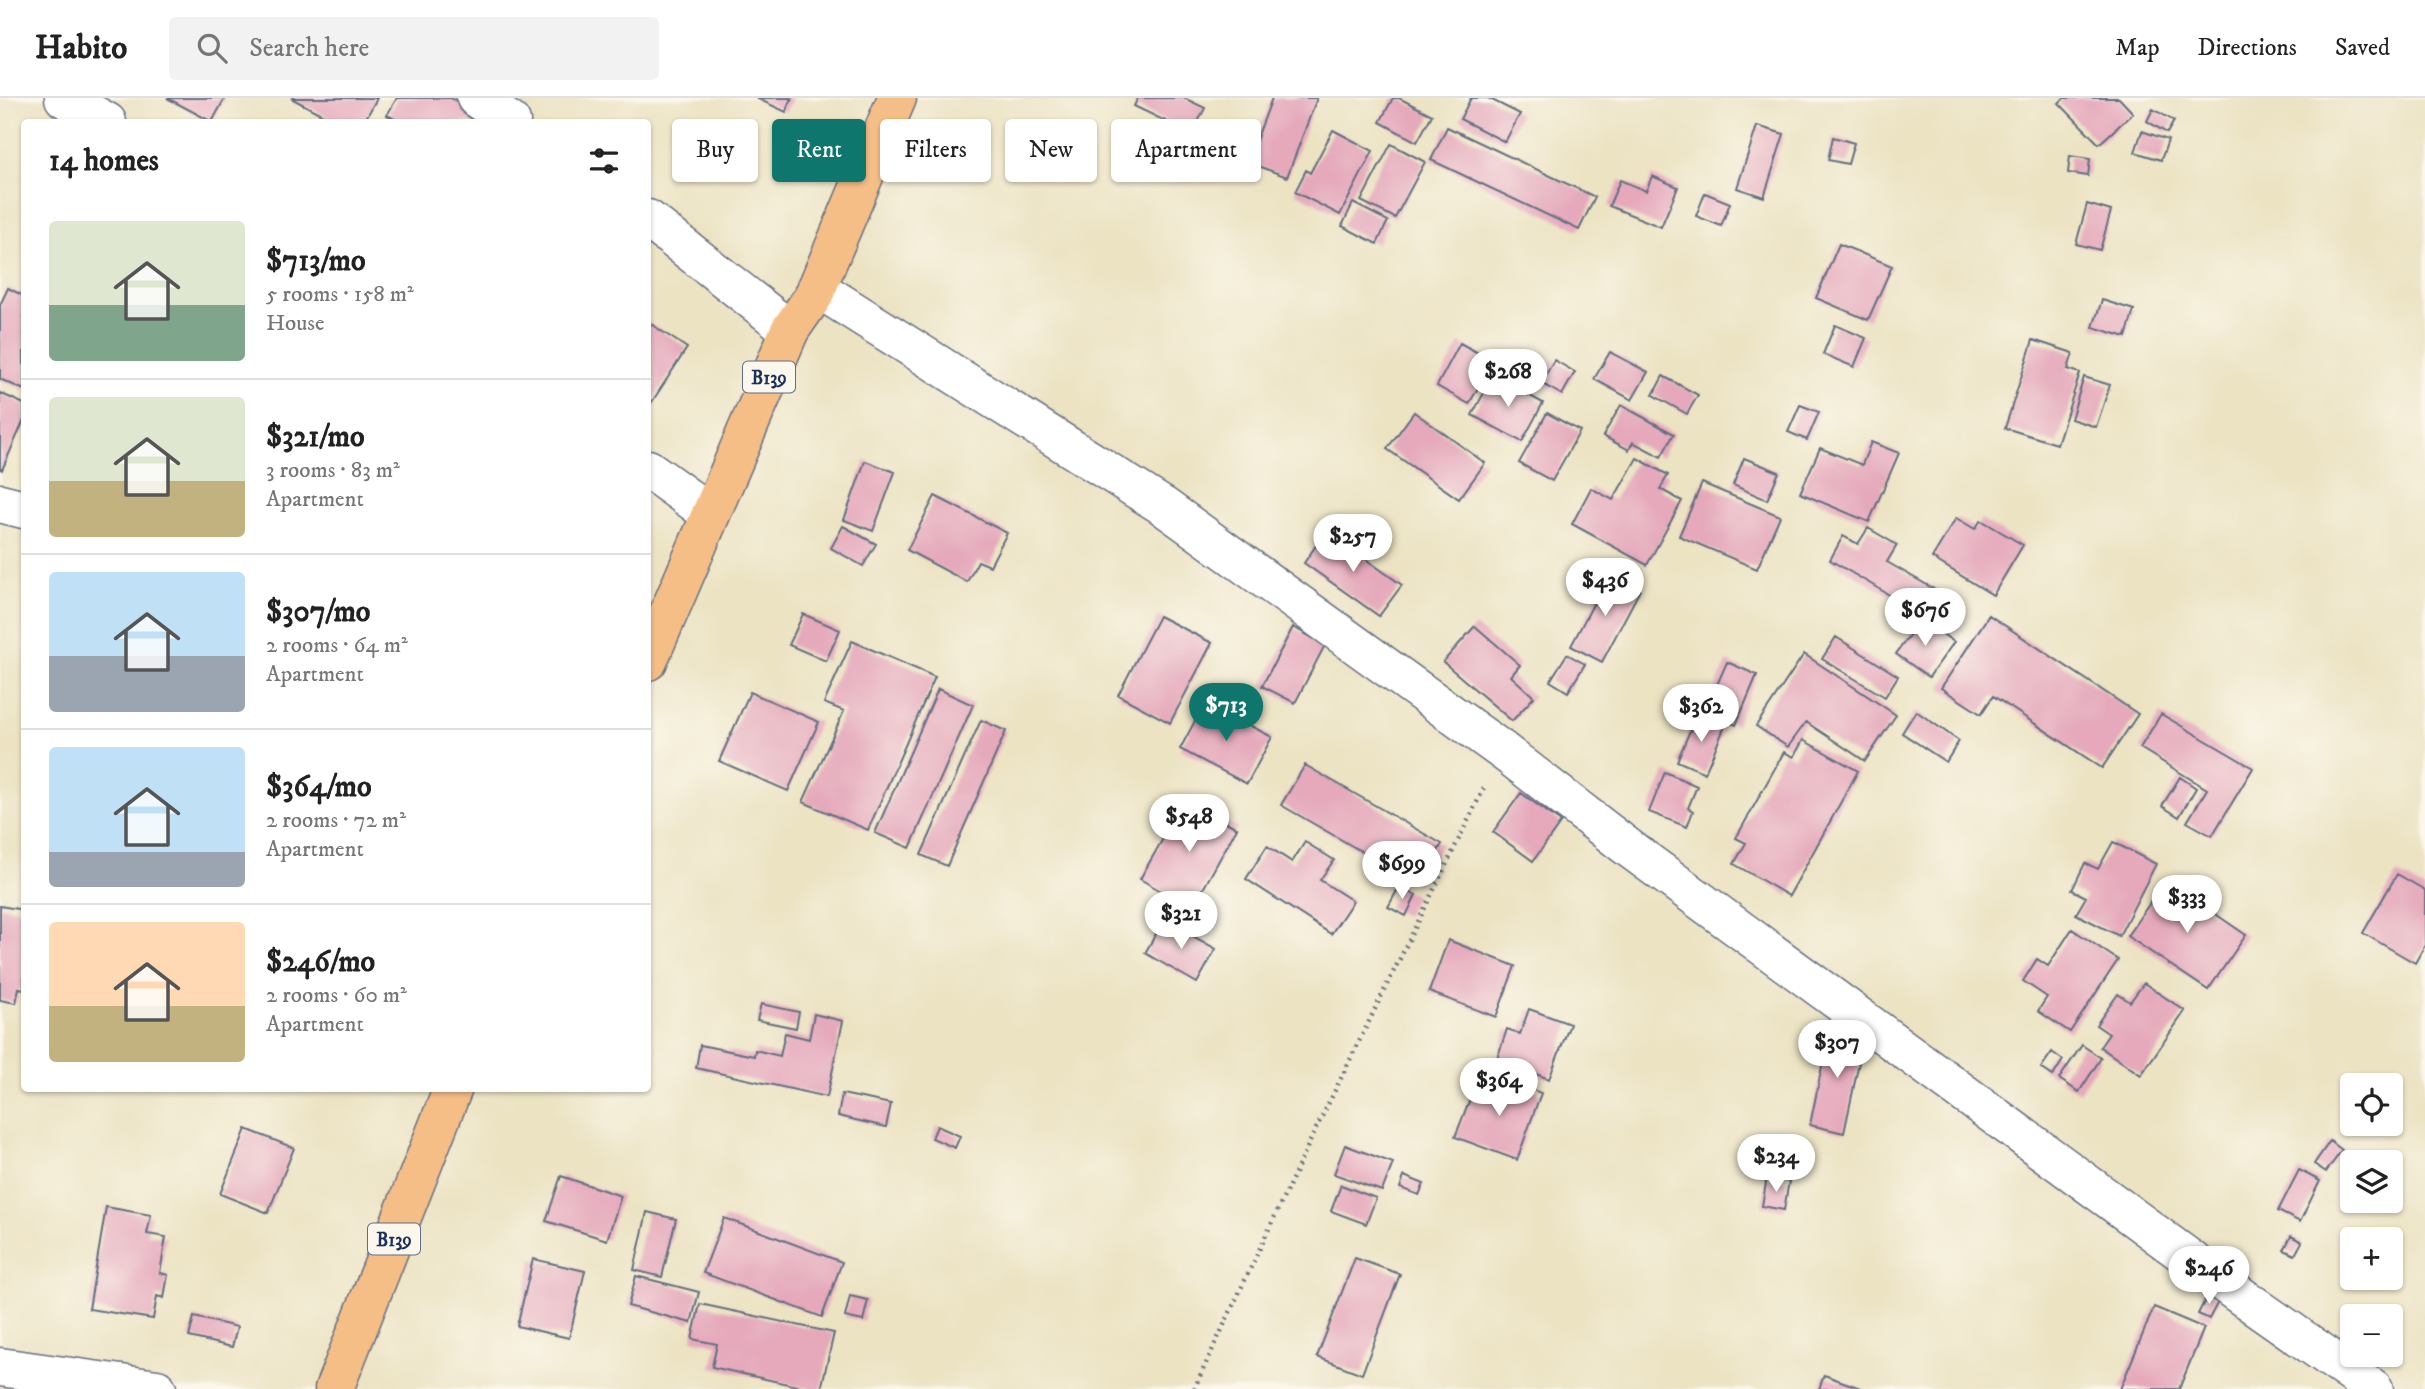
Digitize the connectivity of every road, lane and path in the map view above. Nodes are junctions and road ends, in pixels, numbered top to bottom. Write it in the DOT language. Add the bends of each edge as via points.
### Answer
graph roads {
  1 [pos="64,98"];
  2 [pos="475,98"];
  3 [pos="897,98"];
  4 [pos="102,119"];
  5 [pos="506,119"];
  6 [pos="651,221"];
  7 [pos="817,288"];
  8 [pos="790,330"];
  9 [pos="651,471"];
  10 [pos="0,503"];
  11 [pos="21,508"];
  12 [pos="709,513"];
  13 [pos="651,653"];
  14 [pos="1503,751"];
  15 [pos="451,1092"];
  16 [pos="0,1367"];
  17 [pos="156,1389"];
  18 [pos="334,1389"];
  19 [pos="1194,1389"];
  20 [pos="2374,1389"];
  1 -- 4 [label="street"];
  2 -- 5 [label="street"];
  3 -- 7 [label="main road, B139"];
  6 -- 8 [label="street"];
  7 -- 8 [label="main road, B139"];
  7 -- 14 [label="street" via="1163,506"];
  8 -- 12 [label="main road, B139"];
  9 -- 12 [label="street"];
  10 -- 11 [label="street"];
  12 -- 13 [label="main road, B139"];
  14 -- 19 [label="path" via="1312,1137"];
  14 -- 20 [label="street" via="2222,1283"];
  15 -- 18 [label="main road, B139"];
  16 -- 17 [label="street"];
}
